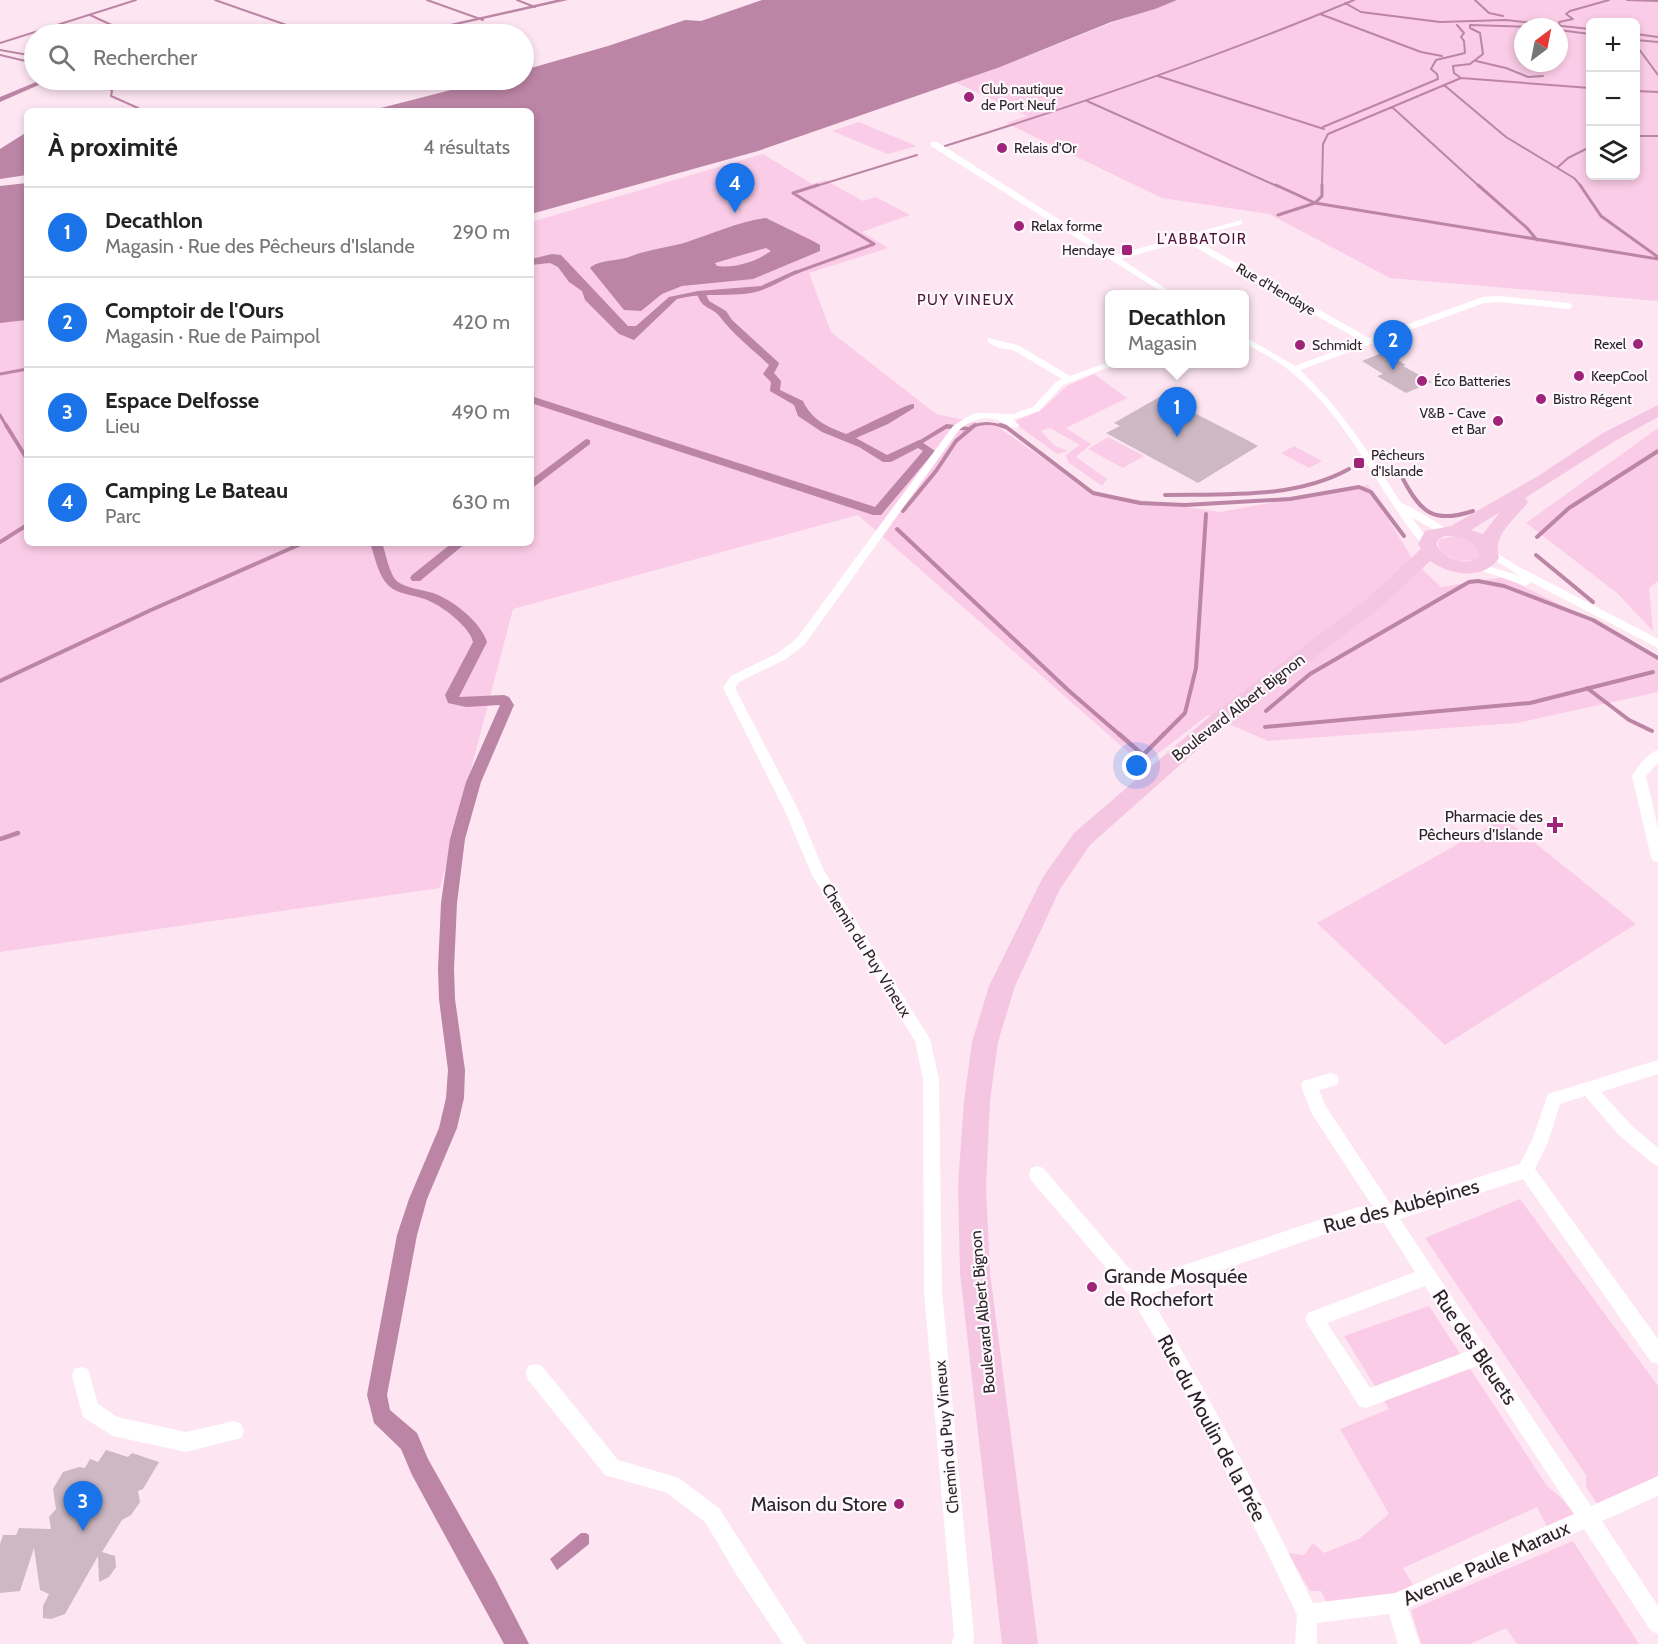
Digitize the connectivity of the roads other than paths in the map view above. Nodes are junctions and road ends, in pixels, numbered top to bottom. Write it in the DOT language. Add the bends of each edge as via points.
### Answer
graph roads {
  1 [pos="933,144"];
  2 [pos="1239,222"];
  3 [pos="1185,238"];
  4 [pos="1112,259"];
  5 [pos="1163,290"];
  6 [pos="1569,306"];
  7 [pos="991,340"];
  8 [pos="1249,341"];
  9 [pos="1367,341"];
  10 [pos="1105,366"];
  11 [pos="1294,369"];
  12 [pos="1068,379"];
  13 [pos="1658,410"];
  14 [pos="1003,417"];
  15 [pos="1014,425"];
  16 [pos="1544,480"];
  17 [pos="1387,491"];
  18 [pos="1450,531"];
  19 [pos="1428,548"];
  20 [pos="1485,555"];
  21 [pos="1450,564"];
  22 [pos="1374,603"];
  23 [pos="1597,612"];
  24 [pos="1658,644"];
  25 [pos="1658,755"];
  26 [pos="1658,857"];
  27 [pos="1658,1067"];
  28 [pos="1331,1080"];
  29 [pos="1588,1088"];
  30 [pos="1658,1158"];
  31 [pos="1526,1170"];
  32 [pos="1037,1174"];
  33 [pos="1386,1215"];
  34 [pos="1427,1276"];
  35 [pos="1136,1290"];
  36 [pos="1658,1355"];
  37 [pos="1480,1356"];
  38 [pos="536,1373"];
  39 [pos="81,1377"];
  40 [pos="234,1431"];
  41 [pos="1658,1486"];
  42 [pos="1588,1518"];
  43 [pos="1396,1603"];
  44 [pos="1307,1614"];
  45 [pos="1658,1624"];
  46 [pos="795,1644"];
  47 [pos="962,1644"];
  48 [pos="1020,1644"];
  49 [pos="1306,1644"];
  50 [pos="1409,1644"];
  1 -- 4 [label="street"];
  2 -- 3 [label="street"];
  3 -- 4 [label="street"];
  3 -- 9 [label="street, Rue d'Hendaye"];
  4 -- 5 [label="street"];
  6 -- 9 [label="street" via="1483,300"];
  7 -- 12 [label="street" via="1015,347"];
  8 -- 11 [label="street"];
  9 -- 11 [label="street"];
  10 -- 12 [label="street"];
  11 -- 17 [label="street" via="1340,417"];
  12 -- 14 [label="street, Chemin du Puy Vineux" via="1036,409"];
  13 -- 16 [label="main road"];
  14 -- 15 [label="street"];
  14 -- 47 [label="street, Chemin du Puy Vineux" via="978,416 957,427 801,641 782,656 735,679 729,688 792,811 817,870 922,1039 931,1079 933,1292"];
  16 -- 18 [label="main road"];
  16 -- 20 [label="main road" via="1492,532"];
  17 -- 18 [label="street" via="1409,512"];
  17 -- 19 [label="street"];
  18 -- 19 [label="main road, Boulevard Albert Bignon" via="1431,535"];
  18 -- 20 [label="main road" via="1474,536"];
  19 -- 21 [label="main road" via="1439,560"];
  19 -- 22 [label="main road, Boulevard Albert Bignon" via="1416,566"];
  20 -- 21 [label="main road" via="1463,567"];
  20 -- 23 [label="street"];
  20 -- 23 [label="street" via="1537,586"];
  21 -- 22 [label="main road, Boulevard Albert Bignon"];
  22 -- 48 [label="main road, Boulevard Albert Bignon" via="1217,721 1082,839 1051,884 1002,986 985,1042 972,1186 975,1273"];
  23 -- 24 [label="street"];
  25 -- 26 [label="street" via="1639,776"];
  27 -- 29 [label="street"];
  28 -- 33 [label="street, Rue des Bleuets" via="1310,1086 1318,1109"];
  29 -- 30 [label="street" via="1625,1130"];
  29 -- 31 [label="street" via="1554,1099"];
  31 -- 33 [label="street, Rue des Aubépines"];
  31 -- 36 [label="street"];
  32 -- 35 [label="street, Rue du Moulin de la Prée"];
  33 -- 34 [label="street, Rue des Bleuets"];
  33 -- 35 [label="street, Rue des Aubépines" via="1358,1215"];
  34 -- 37 [label="street, Rue des Bleuets"];
  34 -- 37 [label="street" via="1314,1319 1366,1399"];
  35 -- 44 [label="street, Rue du Moulin de la Prée" via="1179,1362"];
  37 -- 42 [label="street, Rue des Bleuets"];
  38 -- 46 [label="street" via="612,1467 672,1485 712,1515"];
  39 -- 40 [label="street" via="90,1410 113,1426 186,1443"];
  41 -- 42 [label="street, Avenue Paule Maraux"];
  42 -- 43 [label="street, Avenue Paule Maraux"];
  42 -- 45 [label="street, Rue des Bleuets"];
  43 -- 44 [label="street, Avenue Paule Maraux"];
  43 -- 50 [label="street"];
  44 -- 49 [label="street, Rue du Moulin de la Prée"];
}
